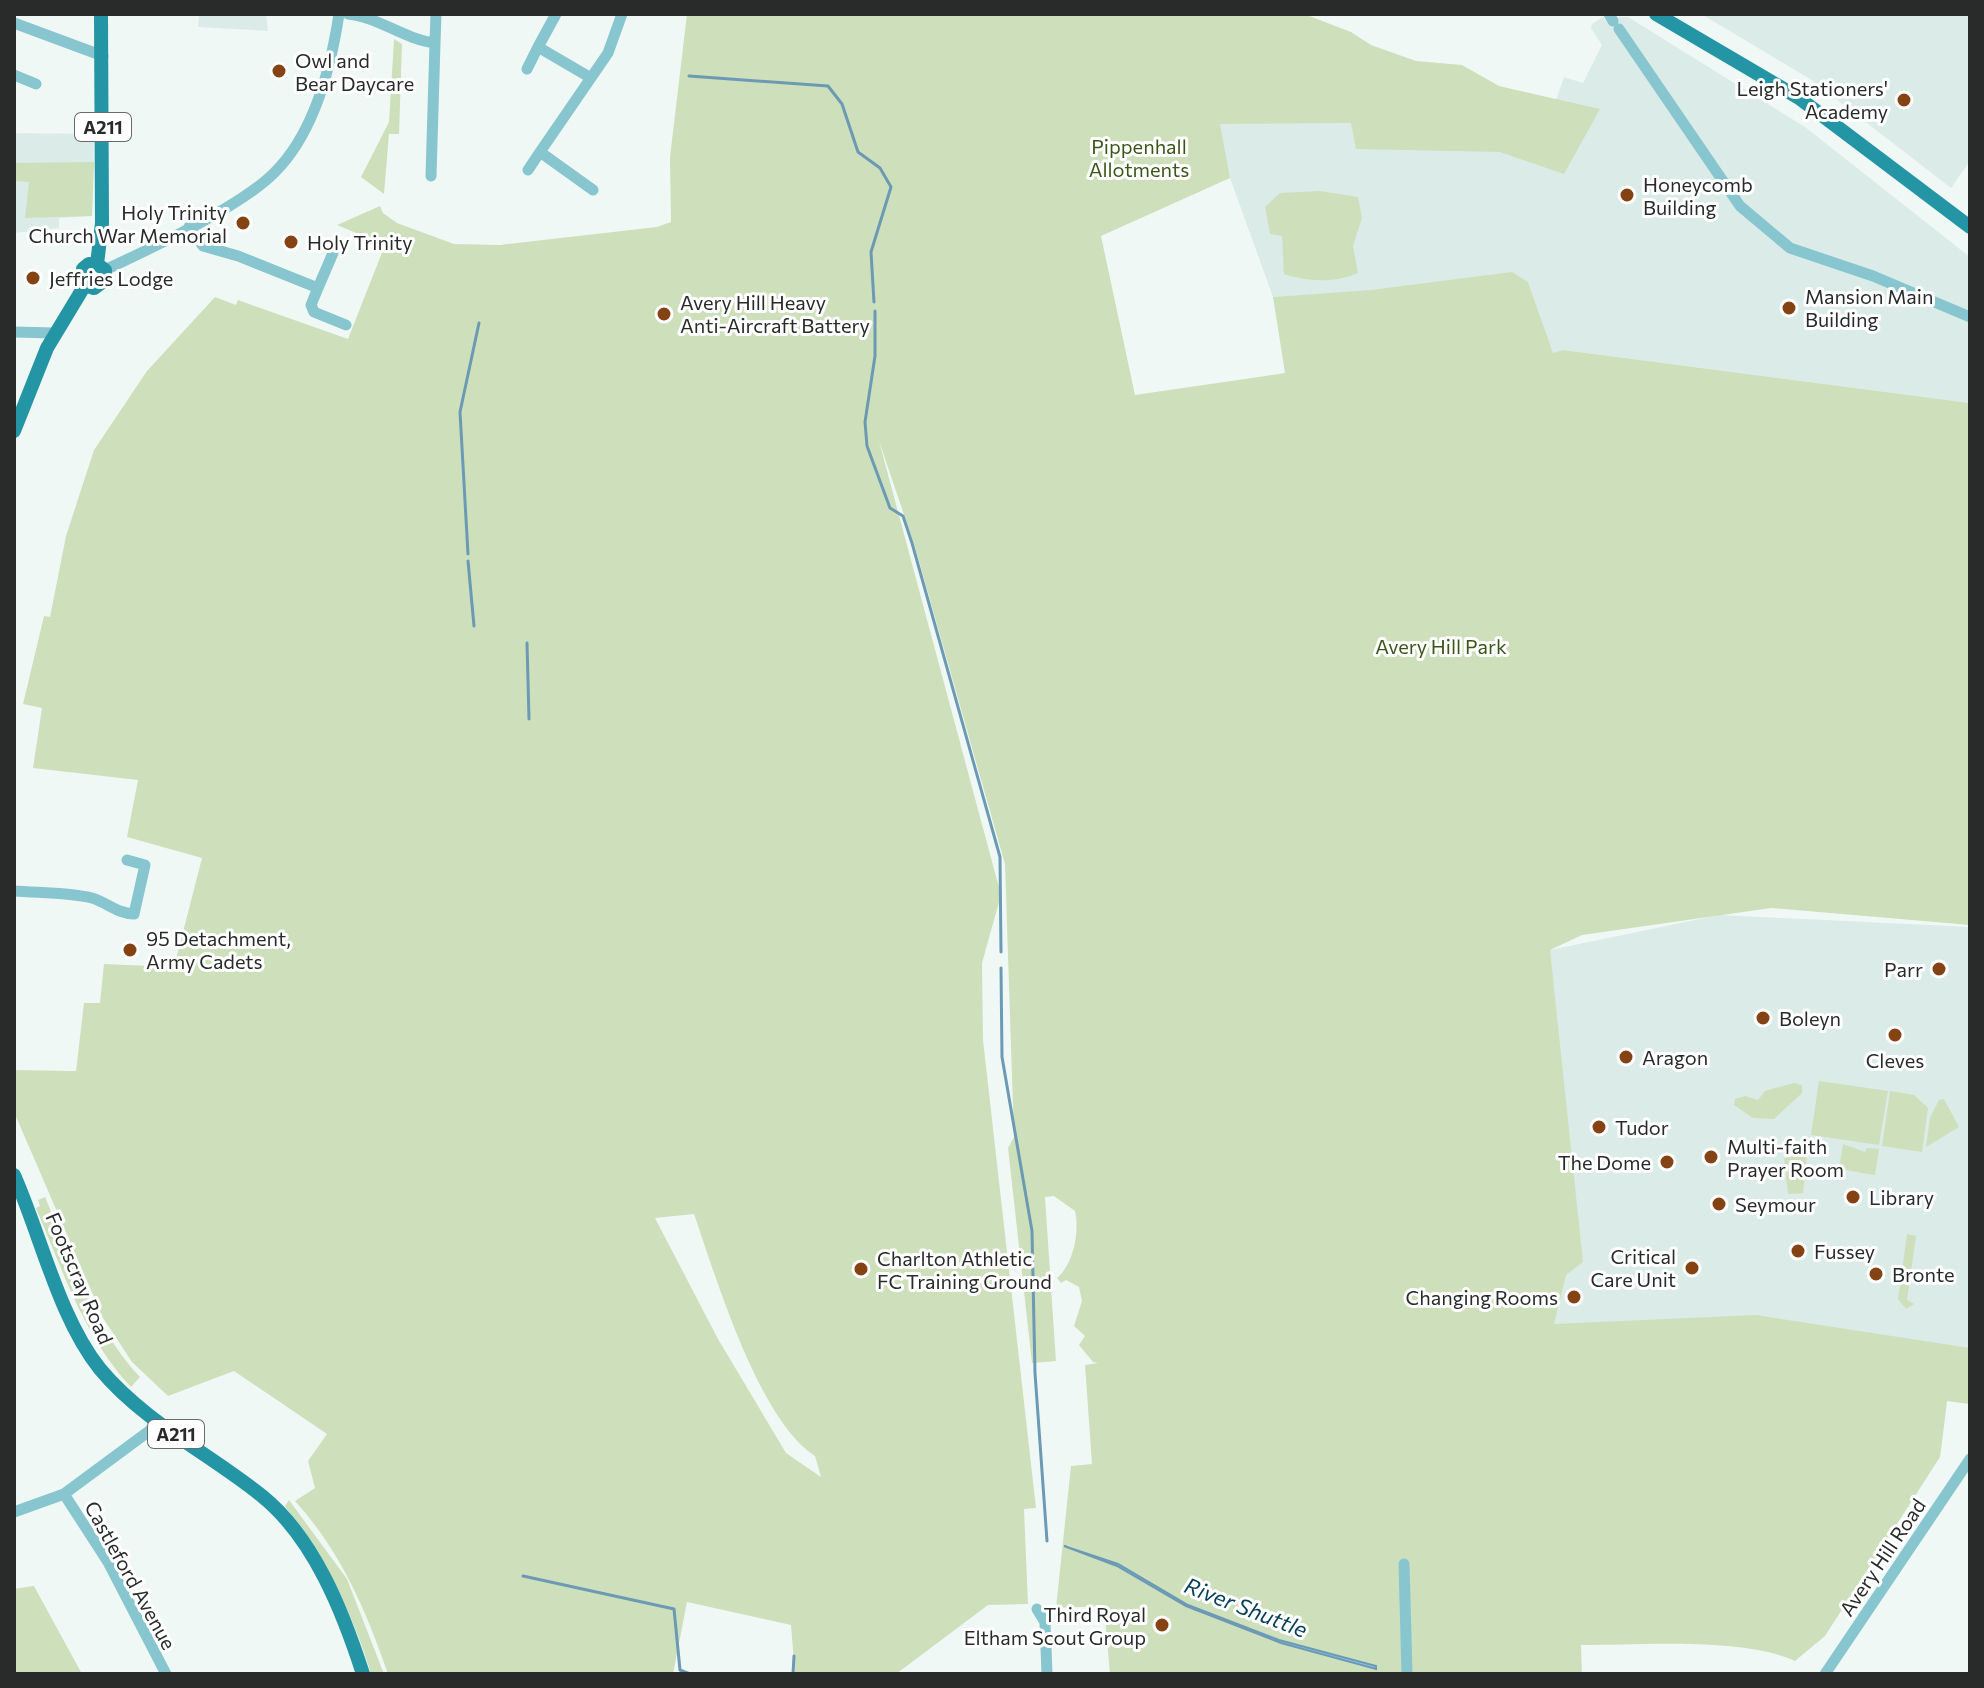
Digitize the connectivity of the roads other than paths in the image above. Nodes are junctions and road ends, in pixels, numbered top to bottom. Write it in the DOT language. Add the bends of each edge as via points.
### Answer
graph roads {
  1 [pos="101,14"];
  2 [pos="339,14"];
  3 [pos="348,14"];
  4 [pos="436,14"];
  5 [pos="556,14"];
  6 [pos="622,14"];
  7 [pos="1656,14"];
  8 [pos="1614,22"];
  9 [pos="14,23"];
  10 [pos="435,43"];
  11 [pos="538,47"];
  12 [pos="103,56"];
  13 [pos="527,69"];
  14 [pos="14,75"];
  15 [pos="591,78"];
  16 [pos="36,84"];
  17 [pos="540,152"];
  18 [pos="528,170"];
  19 [pos="431,176"];
  20 [pos="593,190"];
  21 [pos="189,227"];
  22 [pos="1970,227"];
  23 [pos="336,246"];
  24 [pos="101,267"];
  25 [pos="318,288"];
  26 [pos="1970,317"];
  27 [pos="346,325"];
  28 [pos="14,332"];
  29 [pos="54,333"];
  30 [pos="14,431"];
  31 [pos="127,860"];
  32 [pos="14,891"];
  33 [pos="14,1175"];
  34 [pos="160,1423"];
  35 [pos="1969,1462"];
  36 [pos="64,1494"];
  37 [pos="14,1512"];
  38 [pos="1404,1564"];
  39 [pos="1037,1609"];
  40 [pos="166,1674"];
  41 [pos="363,1674"];
  42 [pos="1047,1674"];
  43 [pos="1407,1674"];
  44 [pos="1825,1674"];
  1 -- 12 [label="main road, A211"];
  2 -- 21 [label="street" via="325,80 285,160 266,181"];
  3 -- 10 [label="street"];
  4 -- 10 [label="street"];
  5 -- 11 [label="street"];
  6 -- 15 [label="street" via="608,53"];
  7 -- 22 [label="main road" via="1799,98"];
  8 -- 26 [label="street" via="1740,206 1790,248"];
  9 -- 12 [label="street"];
  10 -- 19 [label="street"];
  11 -- 13 [label="street"];
  11 -- 15 [label="street"];
  12 -- 24 [label="main road, A211"];
  14 -- 16 [label="street"];
  15 -- 17 [label="street"];
  17 -- 18 [label="street"];
  17 -- 20 [label="street"];
  21 -- 24 [label="street"];
  21 -- 25 [label="street" via="203,246"];
  23 -- 25 [label="street"];
  24 -- 29 [label="main road, A211" via="83,269 85,285"];
  25 -- 27 [label="street" via="311,305 314,312"];
  28 -- 29 [label="street"];
  29 -- 30 [label="main road, A211"];
  31 -- 32 [label="street" via="145,865 134,914 80,896"];
  33 -- 34 [label="main road, Footscray Road / A211" via="84,1345 114,1384"];
  34 -- 36 [label="street"];
  34 -- 41 [label="main road, Footscray Road / A211" via="261,1496 290,1526 329,1588"];
  35 -- 44 [label="street, Avery Hill Road"];
  36 -- 37 [label="street"];
  36 -- 40 [label="street, Castleford Avenue" via="108,1562"];
  38 -- 43 [label="street"];
  39 -- 42 [label="street" via="1045,1622"];
}
